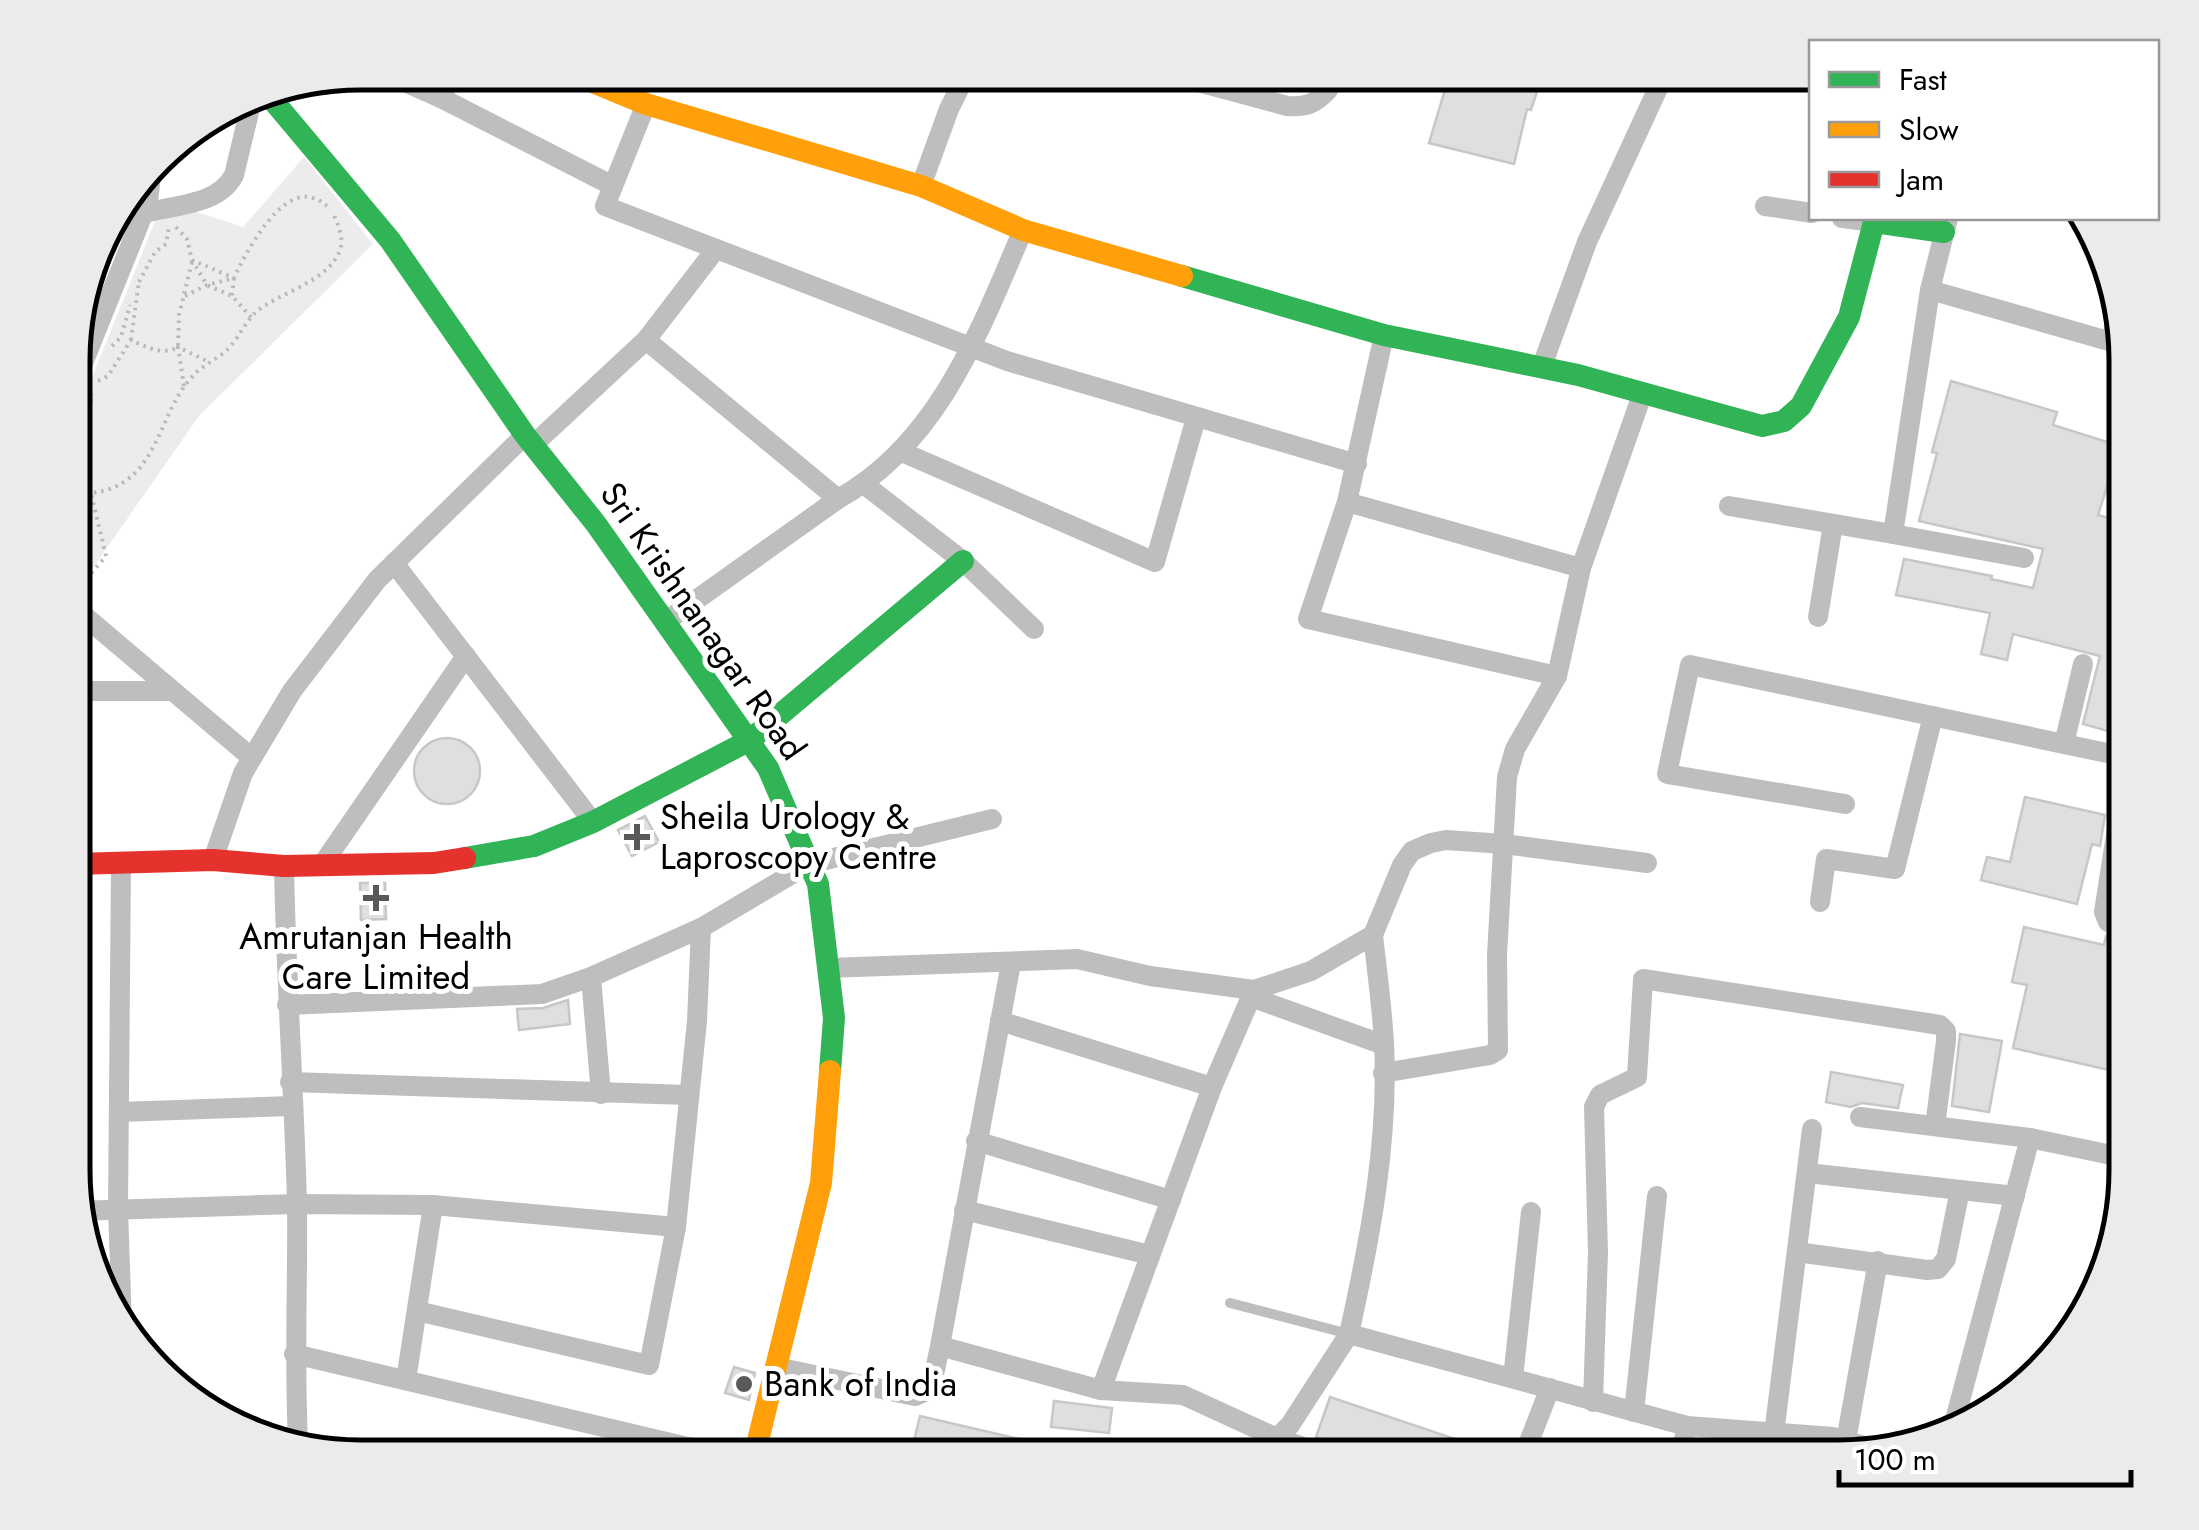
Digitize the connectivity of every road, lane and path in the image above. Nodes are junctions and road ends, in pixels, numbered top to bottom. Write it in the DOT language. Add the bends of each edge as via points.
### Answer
graph roads {
  1 [pos="424,90"];
  2 [pos="445,90"];
  3 [pos="613,90"];
  4 [pos="959,90"];
  5 [pos="1328,90"];
  6 [pos="1230,91"];
  7 [pos="1657,91"];
  8 [pos="441,98"];
  9 [pos="646,104"];
  10 [pos="268,106"];
  11 [pos="253,113"];
  12 [pos="613,186"];
  13 [pos="921,186"];
  14 [pos="148,194"];
  15 [pos="1765,206"];
  16 [pos="144,213"];
  17 [pos="1809,213"];
  18 [pos="1858,220"];
  19 [pos="1874,222"];
  20 [pos="1946,225"];
  21 [pos="1023,230"];
  22 [pos="716,249"];
  23 [pos="192,260"];
  24 [pos="234,278"];
  25 [pos="139,281"];
  26 [pos="207,285"];
  27 [pos="1930,290"];
  28 [pos="232,296"];
  29 [pos="183,298"];
  30 [pos="251,317"];
  31 [pos="1384,335"];
  32 [pos="131,340"];
  33 [pos="646,340"];
  34 [pos="2108,341"];
  35 [pos="91,344"];
  36 [pos="971,346"];
  37 [pos="178,347"];
  38 [pos="106,353"];
  39 [pos="209,362"];
  40 [pos="1542,366"];
  41 [pos="102,367"];
  42 [pos="99,380"];
  43 [pos="184,386"];
  44 [pos="90,389"];
  45 [pos="1642,394"];
  46 [pos="90,411"];
  47 [pos="1196,418"];
  48 [pos="529,440"];
  49 [pos="902,452"];
  50 [pos="1357,464"];
  51 [pos="864,485"];
  52 [pos="91,493"];
  53 [pos="838,499"];
  54 [pos="1347,502"];
  55 [pos="1728,506"];
  56 [pos="1833,524"];
  57 [pos="1893,534"];
  58 [pos="2024,558"];
  59 [pos="963,561"];
  60 [pos="394,563"];
  61 [pos="1581,568"];
  62 [pos="90,574"];
  63 [pos="1818,617"];
  64 [pos="90,621"];
  65 [pos="665,622"];
  66 [pos="1034,629"];
  67 [pos="466,656"];
  68 [pos="2084,664"];
  69 [pos="1557,676"];
  70 [pos="90,691"];
  71 [pos="173,691"];
  72 [pos="1933,716"];
  73 [pos="750,740"];
  74 [pos="2064,744"];
  75 [pos="2108,753"];
  76 [pos="252,758"];
  77 [pos="1844,804"];
  78 [pos="992,819"];
  79 [pos="593,822"];
  80 [pos="1504,844"];
  81 [pos="213,860"];
  82 [pos="122,863"];
  83 [pos="1648,863"];
  84 [pos="91,864"];
  85 [pos="809,864"];
  86 [pos="322,865"];
  87 [pos="284,866"];
  88 [pos="2108,886"];
  89 [pos="1820,902"];
  90 [pos="2108,922"];
  91 [pos="700,928"];
  92 [pos="1373,935"];
  93 [pos="1011,963"];
  94 [pos="828,968"];
  95 [pos="591,977"];
  96 [pos="1252,994"];
  97 [pos="286,1004"];
  98 [pos="1000,1021"];
  99 [pos="1384,1045"];
  100 [pos="1383,1073"];
  101 [pos="290,1082"];
  102 [pos="1212,1087"];
  103 [pos="601,1094"];
  104 [pos="688,1096"];
  105 [pos="292,1106"];
  106 [pos="119,1112"];
  107 [pos="1860,1117"];
  108 [pos="1935,1126"];
  109 [pos="1812,1129"];
  110 [pos="2030,1138"];
  111 [pos="976,1141"];
  112 [pos="2108,1154"];
  113 [pos="1807,1173"];
  114 [pos="1960,1190"];
  115 [pos="1656,1196"];
  116 [pos="2015,1196"];
  117 [pos="1171,1200"];
  118 [pos="297,1204"];
  119 [pos="434,1205"];
  120 [pos="118,1209"];
  121 [pos="93,1210"];
  122 [pos="964,1210"];
  123 [pos="1531,1212"];
  124 [pos="676,1227"];
  125 [pos="1797,1252"];
  126 [pos="1150,1256"];
  127 [pos="1878,1261"];
  128 [pos="121,1294"];
  129 [pos="1230,1302"];
  130 [pos="417,1311"];
  131 [pos="1349,1334"];
  132 [pos="940,1346"];
  133 [pos="294,1354"];
  134 [pos="776,1367"];
  135 [pos="1513,1378"];
  136 [pos="406,1380"];
  137 [pos="1550,1388"];
  138 [pos="1101,1390"];
  139 [pos="1593,1402"];
  140 [pos="1634,1412"];
  141 [pos="1957,1412"];
  142 [pos="1686,1426"];
  143 [pos="298,1433"];
  144 [pos="634,1434"];
  145 [pos="1774,1434"];
  146 [pos="1276,1438"];
  147 [pos="633,1439"];
  148 [pos="656,1439"];
  149 [pos="758,1439"];
  150 [pos="1281,1440"];
  151 [pos="1530,1440"];
  152 [pos="1683,1440"];
  153 [pos="1836,1440"];
  154 [pos="1846,1440"];
  1 -- 8 [label="street"];
  2 -- 8 [label="street"];
  3 -- 9 [label="street"];
  4 -- 13 [label="street"];
  5 -- 6 [label="street" via="1302,107"];
  7 -- 40 [label="street" via="1582,254"];
  8 -- 12 [label="street"];
  9 -- 12 [label="street"];
  9 -- 13 [label="street"];
  10 -- 48 [label="street, Sri Krishnanagar Road" via="390,240"];
  11 -- 16 [label="street" via="228,186"];
  12 -- 22 [label="street" via="605,206"];
  13 -- 21 [label="street"];
  14 -- 16 [label="street"];
  15 -- 17 [label="street"];
  16 -- 35 [label="street"];
  18 -- 19 [label="street"];
  19 -- 20 [label="street"];
  19 -- 45 [label="street" via="1849,317 1793,418 1762,426"];
  20 -- 27 [label="street"];
  21 -- 31 [label="street"];
  21 -- 36 [label="street"];
  22 -- 33 [label="street"];
  22 -- 36 [label="street"];
  23 -- 24 [label="path"];
  23 -- 25 [label="path" via="187,239 170,221 166,244"];
  23 -- 26 [label="path"];
  23 -- 29 [label="path"];
  24 -- 26 [label="path"];
  24 -- 28 [label="path"];
  24 -- 30 [label="path" via="248,247 296,198 311,196 330,208 340,250 320,274"];
  25 -- 32 [label="path"];
  25 -- 38 [label="path" via="120,337"];
  26 -- 28 [label="path"];
  26 -- 29 [label="path"];
  27 -- 34 [label="street"];
  27 -- 57 [label="street"];
  28 -- 30 [label="path"];
  29 -- 37 [label="path"];
  30 -- 39 [label="path"];
  31 -- 40 [label="street"];
  31 -- 50 [label="street"];
  32 -- 37 [label="path" via="170,352"];
  32 -- 42 [label="path"];
  33 -- 48 [label="street"];
  33 -- 53 [label="street"];
  36 -- 47 [label="street"];
  36 -- 49 [label="street"];
  37 -- 39 [label="path"];
  37 -- 43 [label="path"];
  39 -- 43 [label="path"];
  40 -- 45 [label="street"];
  41 -- 42 [label="path"];
  42 -- 44 [label="path"];
  42 -- 46 [label="path"];
  43 -- 52 [label="path" via="156,446 134,473 111,491"];
  45 -- 61 [label="street"];
  47 -- 49 [label="street" via="1155,562"];
  47 -- 50 [label="street"];
  48 -- 60 [label="street"];
  48 -- 65 [label="street, Sri Krishnanagar Road"];
  49 -- 51 [label="street"];
  50 -- 54 [label="street"];
  51 -- 53 [label="street"];
  51 -- 59 [label="street"];
  52 -- 62 [label="path" via="106,556"];
  53 -- 65 [label="street"];
  54 -- 61 [label="street"];
  54 -- 69 [label="street" via="1308,620"];
  55 -- 56 [label="street"];
  56 -- 57 [label="street"];
  56 -- 63 [label="street"];
  57 -- 58 [label="street"];
  59 -- 66 [label="street"];
  59 -- 73 [label="street"];
  60 -- 67 [label="street"];
  60 -- 76 [label="street" via="292,691"];
  61 -- 69 [label="street"];
  64 -- 71 [label="street"];
  65 -- 73 [label="street, Sri Krishnanagar Road"];
  67 -- 79 [label="street"];
  67 -- 86 [label="street"];
  68 -- 74 [label="street"];
  69 -- 80 [label="street" via="1515,749"];
  70 -- 71 [label="street"];
  71 -- 76 [label="street"];
  72 -- 74 [label="street"];
  72 -- 77 [label="street" via="1690,665 1667,774"];
  72 -- 89 [label="street" via="1895,869 1826,858"];
  73 -- 79 [label="street"];
  73 -- 85 [label="street, Sri Krishnanagar Road"];
  74 -- 75 [label="street"];
  76 -- 81 [label="street"];
  78 -- 85 [label="street"];
  79 -- 86 [label="street" via="534,846 434,862"];
  80 -- 83 [label="street"];
  80 -- 92 [label="street" via="1446,840 1412,851"];
  80 -- 100 [label="street" via="1498,1050"];
  81 -- 82 [label="street"];
  81 -- 87 [label="street"];
  82 -- 84 [label="street"];
  82 -- 106 [label="street"];
  85 -- 91 [label="street"];
  85 -- 94 [label="street, Sri Krishnanagar Road" via="818,884"];
  86 -- 87 [label="street"];
  87 -- 97 [label="street"];
  88 -- 90 [label="street"];
  91 -- 95 [label="street"];
  91 -- 104 [label="street"];
  92 -- 96 [label="street" via="1311,971"];
  92 -- 99 [label="street"];
  93 -- 94 [label="street"];
  93 -- 96 [label="street" via="1077,959"];
  93 -- 98 [label="street"];
  94 -- 134 [label="street, Sri Krishnanagar Road" via="834,1018 821,1183"];
  95 -- 97 [label="street" via="542,994"];
  95 -- 103 [label="street"];
  96 -- 99 [label="street"];
  96 -- 102 [label="street"];
  97 -- 101 [label="street"];
  98 -- 102 [label="street"];
  98 -- 111 [label="street"];
  99 -- 100 [label="street"];
  100 -- 131 [label="street" via="1374,1214"];
  101 -- 103 [label="street"];
  101 -- 105 [label="street"];
  102 -- 117 [label="street"];
  103 -- 104 [label="street"];
  104 -- 124 [label="street"];
  105 -- 106 [label="street"];
  105 -- 118 [label="street"];
  106 -- 120 [label="street"];
  107 -- 108 [label="street"];
  108 -- 110 [label="street"];
  108 -- 139 [label="street" via="1946,1040 1940,1026 1642,979 1637,1078 1600,1095 1594,1107"];
  109 -- 113 [label="street"];
  110 -- 112 [label="street"];
  110 -- 116 [label="street"];
  111 -- 117 [label="street"];
  111 -- 122 [label="street"];
  113 -- 114 [label="street"];
  113 -- 125 [label="street"];
  114 -- 116 [label="street"];
  114 -- 127 [label="street" via="1943,1266 1927,1270"];
  115 -- 140 [label="street"];
  116 -- 141 [label="street"];
  117 -- 126 [label="street"];
  118 -- 119 [label="street"];
  118 -- 120 [label="street"];
  118 -- 133 [label="street"];
  119 -- 124 [label="street"];
  119 -- 130 [label="street"];
  120 -- 121 [label="street"];
  120 -- 128 [label="street"];
  122 -- 126 [label="street"];
  122 -- 132 [label="street"];
  123 -- 135 [label="street"];
  124 -- 130 [label="street" via="650,1365"];
  125 -- 127 [label="street"];
  125 -- 145 [label="street"];
  126 -- 138 [label="street"];
  127 -- 154 [label="street"];
  129 -- 131 [label="lane"];
  130 -- 136 [label="street"];
  131 -- 135 [label="street"];
  131 -- 146 [label="street"];
  132 -- 134 [label="street" via="931,1390 915,1396"];
  132 -- 138 [label="street"];
  133 -- 136 [label="street"];
  133 -- 143 [label="street"];
  134 -- 149 [label="street, Sri Krishnanagar Road"];
  135 -- 137 [label="street"];
  136 -- 144 [label="street"];
  137 -- 139 [label="street"];
  137 -- 151 [label="street"];
  138 -- 146 [label="street" via="1182,1395"];
  139 -- 140 [label="street"];
  140 -- 142 [label="street"];
  142 -- 145 [label="street"];
  142 -- 152 [label="street"];
  144 -- 147 [label="street"];
  144 -- 148 [label="street"];
  145 -- 153 [label="street"];
  146 -- 150 [label="street"];
}
